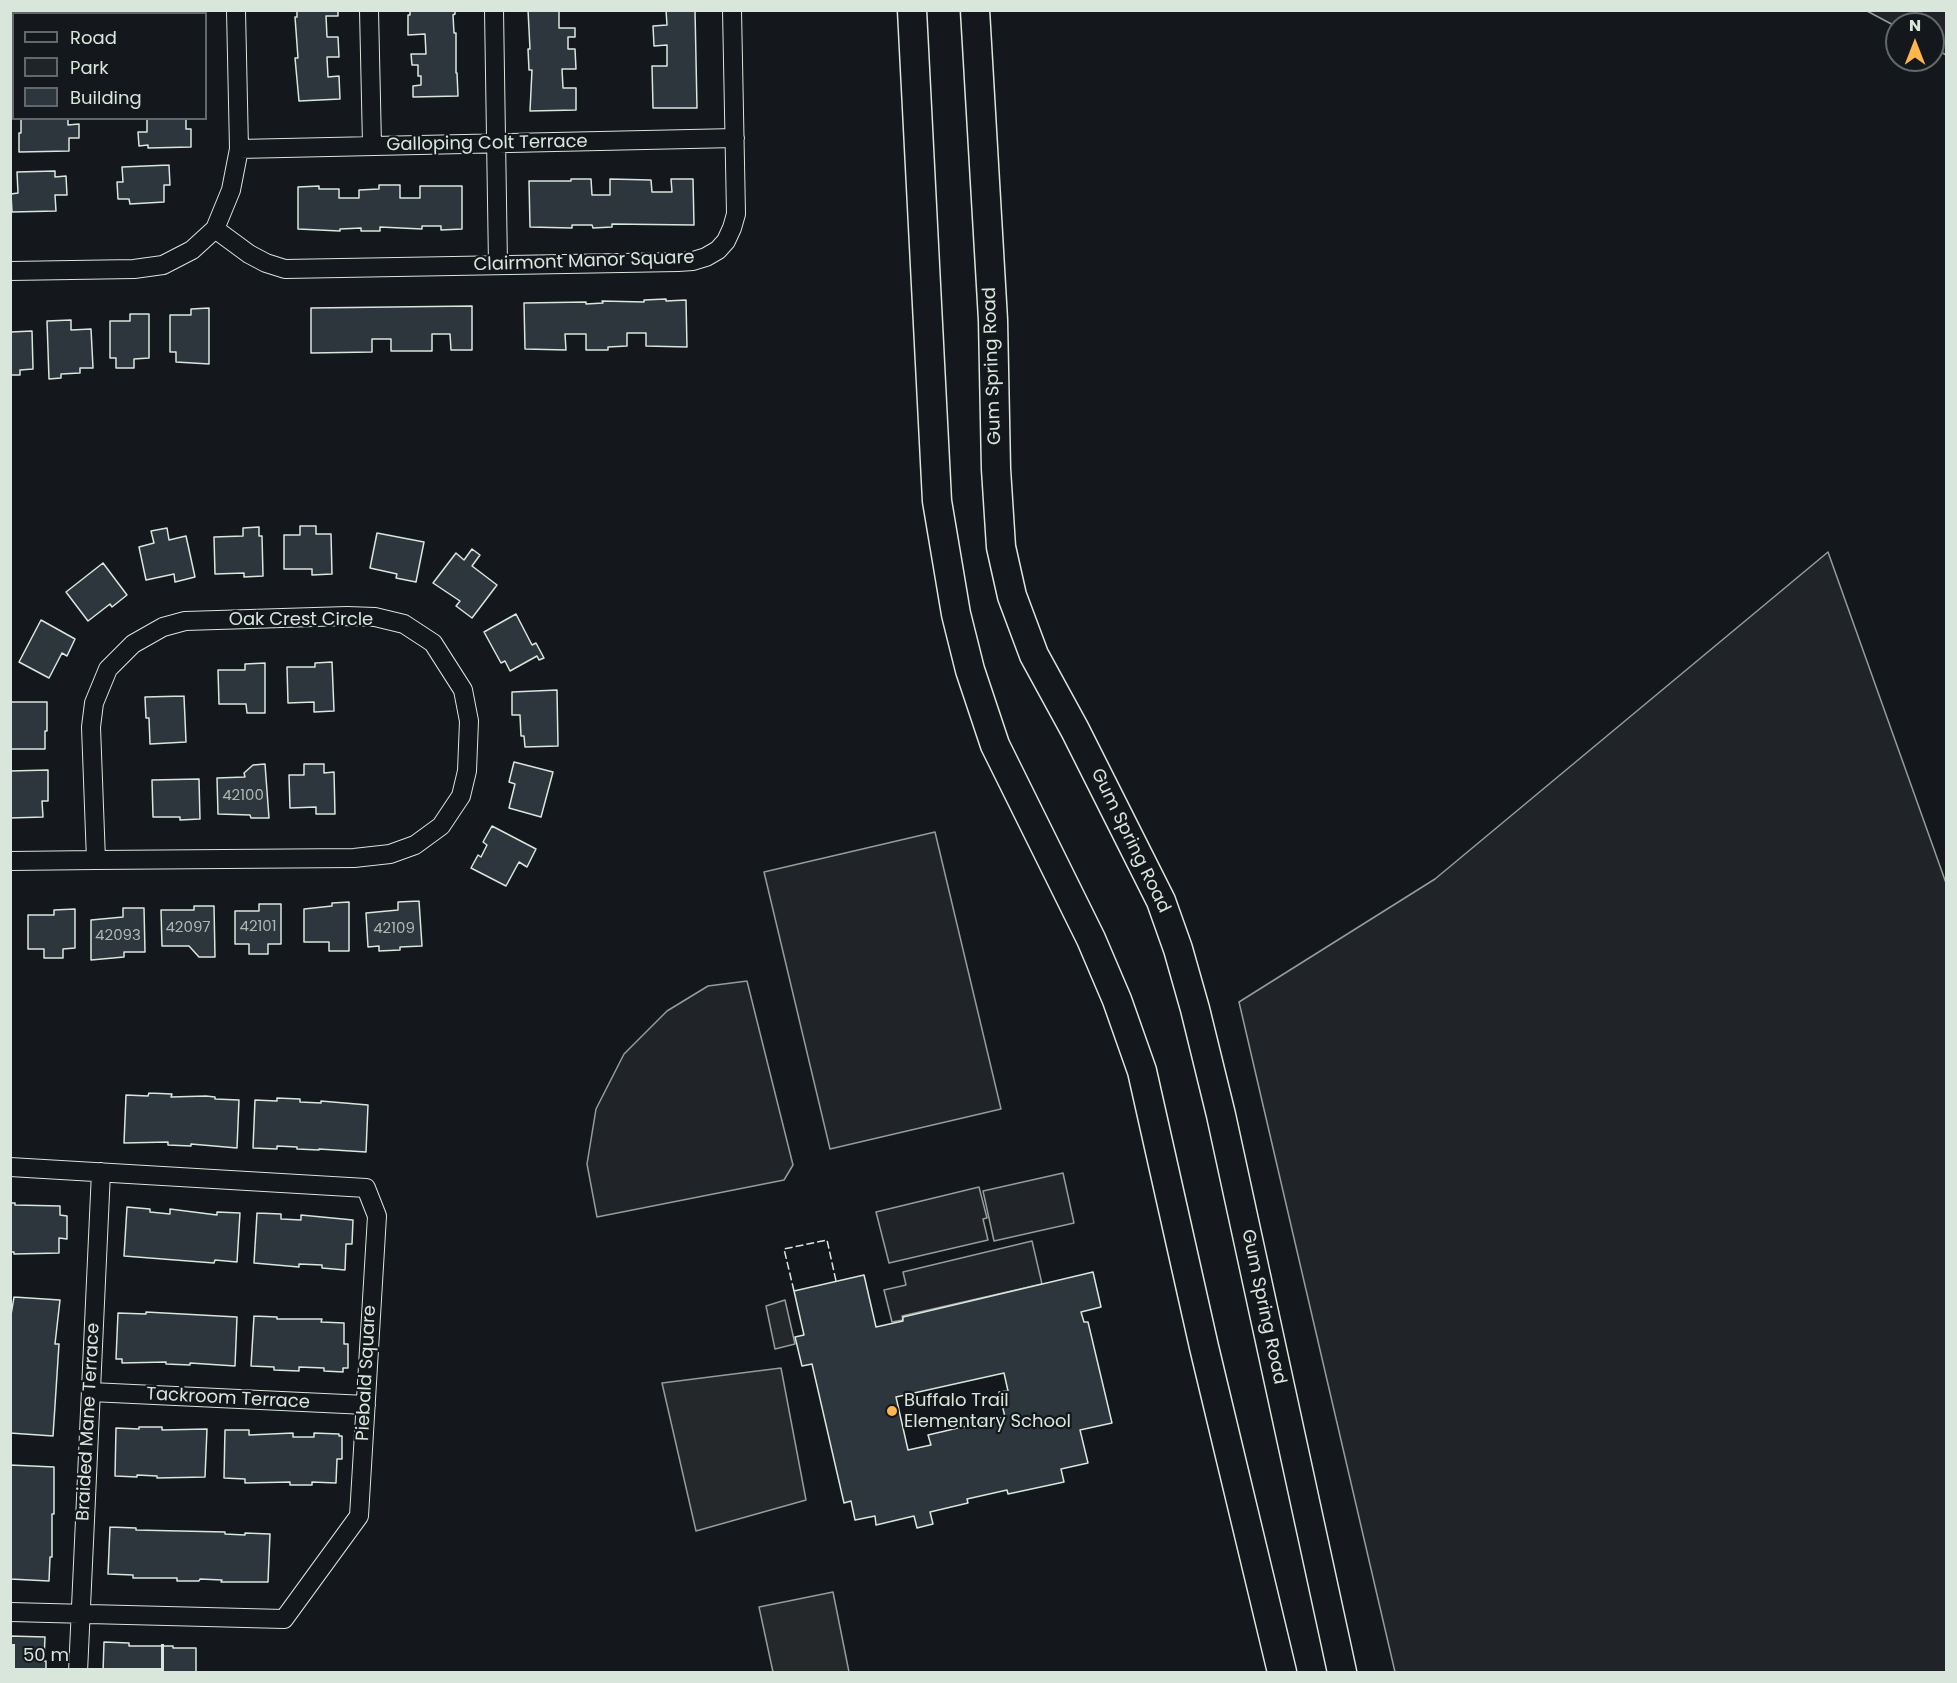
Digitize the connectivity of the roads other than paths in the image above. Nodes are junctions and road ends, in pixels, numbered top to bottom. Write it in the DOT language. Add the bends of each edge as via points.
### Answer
graph roads {
  1 [pos="236,10"];
  2 [pos="369,10"];
  3 [pos="494,10"];
  4 [pos="732,10"];
  5 [pos="912,10"];
  6 [pos="975,10"];
  7 [pos="735,138"];
  8 [pos="372,145"];
  9 [pos="497,145"];
  10 [pos="239,149"];
  11 [pos="215,229"];
  12 [pos="498,265"];
  13 [pos="10,271"];
  14 [pos="96,860"];
  15 [pos="10,861"];
  16 [pos="10,1167"];
  17 [pos="101,1172"];
  18 [pos="91,1392"];
  19 [pos="366,1405"];
  20 [pos="10,1612"];
  21 [pos="80,1615"];
  22 [pos="78,1672"];
  23 [pos="1282,1672"];
  24 [pos="1342,1672"];
  1 -- 10 [label="street"];
  2 -- 8 [label="street"];
  3 -- 9 [label="street"];
  4 -- 7 [label="street, Clairmont Manor Square"];
  5 -- 23 [label="main road" via="937,501 956,614 995,745 1091,939 1142,1071"];
  6 -- 24 [label="main road, Gum Spring Road" via="1001,547 1012,596 1034,655 1161,901 1178,949 1221,1115"];
  7 -- 9 [label="street, Galloping Colt Terrace"];
  7 -- 12 [label="street, Clairmont Manor Square" via="736,214 726,241 706,257 678,262"];
  8 -- 9 [label="street, Galloping Colt Terrace"];
  8 -- 10 [label="street, Galloping Colt Terrace"];
  9 -- 12 [label="street"];
  10 -- 11 [label="street" via="231,190"];
  11 -- 12 [label="street, Clairmont Manor Square" via="249,254 285,269"];
  11 -- 13 [label="street" via="192,250 163,264 134,269"];
  14 -- 14 [label="street, Oak Crest Circle" via="354,858 390,854 415,845 441,826 460,796 467,771 470,721 463,690 433,643 404,624 375,617 185,621 163,627 134,644 108,669 94,703 91,727"];
  14 -- 15 [label="street, Oak Crest Circle"];
  16 -- 17 [label="street, Piebald Square"];
  17 -- 18 [label="street, Braided Mane Terrace"];
  17 -- 19 [label="street, Piebald Square" via="366,1188 377,1216"];
  18 -- 19 [label="street, Tackroom Terrace"];
  18 -- 21 [label="street, Braided Mane Terrace"];
  19 -- 21 [label="street, Piebald Square" via="359,1516 284,1619"];
  20 -- 21 [label="street, Piebald Square"];
  21 -- 22 [label="street, Braided Mane Terrace"];
}
